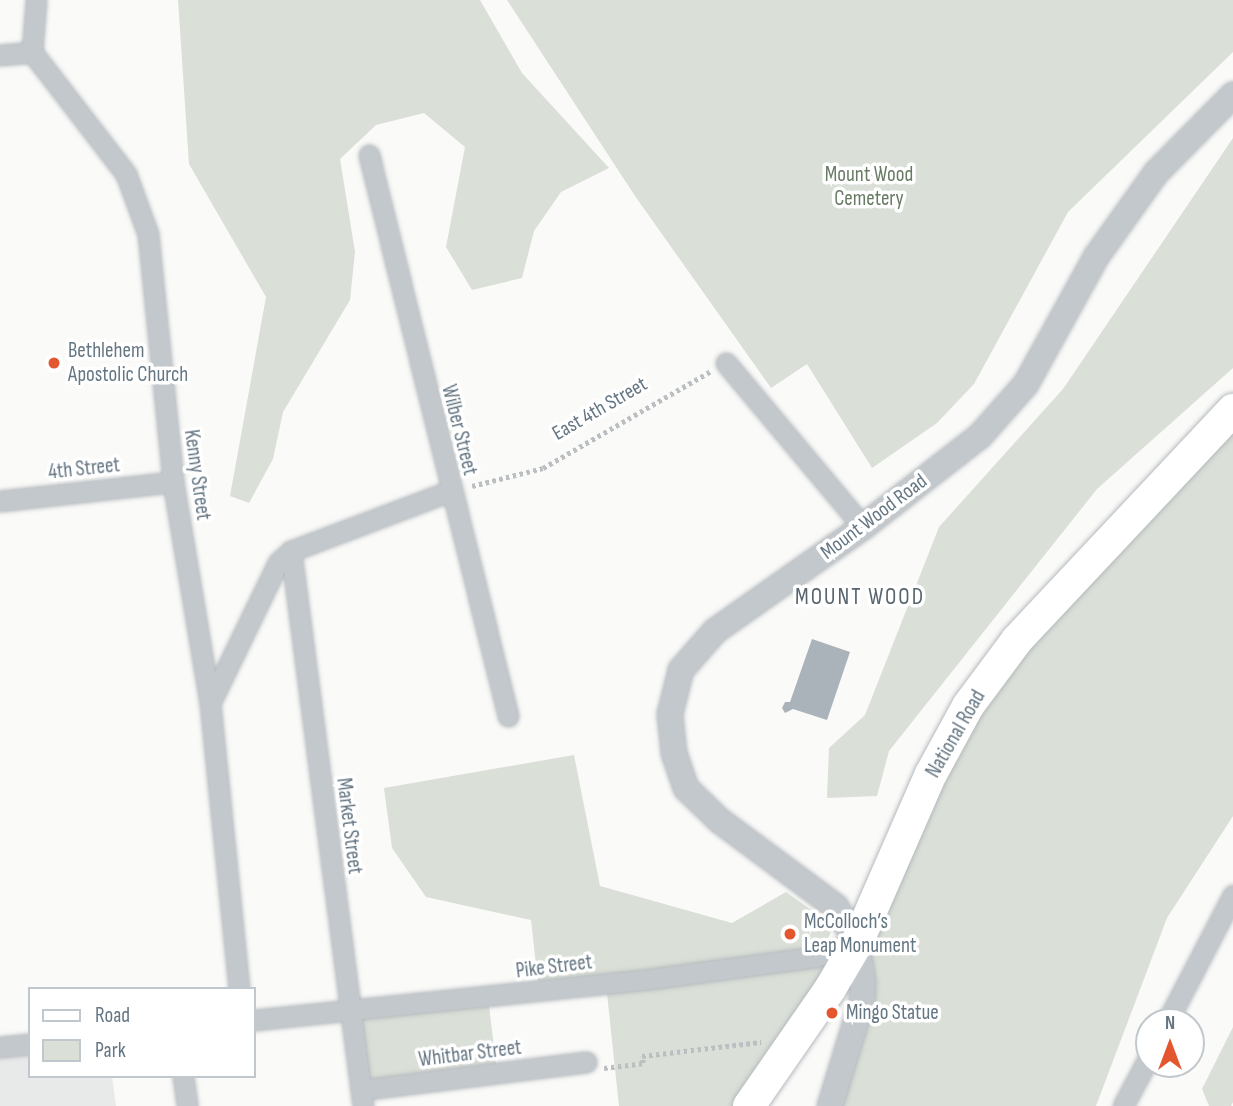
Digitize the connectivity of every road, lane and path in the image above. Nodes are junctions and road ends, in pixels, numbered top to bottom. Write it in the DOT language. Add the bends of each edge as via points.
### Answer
graph roads {
  1 [pos="36,0"];
  2 [pos="32,52"];
  3 [pos="0,55"];
  4 [pos="1233,95"];
  5 [pos="369,155"];
  6 [pos="726,363"];
  7 [pos="1233,410"];
  8 [pos="173,482"];
  9 [pos="450,491"];
  10 [pos="0,501"];
  11 [pos="863,527"];
  12 [pos="290,551"];
  13 [pos="210,704"];
  14 [pos="508,716"];
  15 [pos="1233,895"];
  16 [pos="856,943"];
  17 [pos="239,987"];
  18 [pos="1174,1008"];
  19 [pos="350,1009"];
  20 [pos="256,1020"];
  21 [pos="774,1041"];
  22 [pos="28,1044"];
  23 [pos="0,1047"];
  24 [pos="594,1065"];
  25 [pos="183,1078"];
  26 [pos="1138,1078"];
  27 [pos="362,1098"];
  28 [pos="187,1106"];
  29 [pos="749,1106"];
  30 [pos="831,1106"];
  31 [pos="1123,1106"];
  1 -- 2 [label="street"];
  2 -- 3 [label="street"];
  2 -- 8 [label="street, Kenny Street" via="127,174 148,234"];
  4 -- 11 [label="street, Mount Wood Road" via="1156,173 1096,257 1026,384 980,436"];
  5 -- 9 [label="street, Wilber Street"];
  6 -- 9 [label="path, East 4th Street" via="542,468"];
  6 -- 11 [label="street"];
  7 -- 16 [label="main road, National Road" via="1017,640 968,706 931,774"];
  8 -- 10 [label="street, 4th Street"];
  8 -- 13 [label="street, Kenny Street"];
  9 -- 12 [label="street"];
  9 -- 14 [label="street, Wilber Street"];
  11 -- 16 [label="street, Mount Wood Road" via="715,631 681,670 670,714 674,753 685,788 720,821 836,907"];
  12 -- 13 [label="street" via="278,564"];
  12 -- 19 [label="street, Market Street"];
  13 -- 17 [label="street, Kenny Street"];
  15 -- 18 [label="street"];
  16 -- 19 [label="street, Pike Street" via="815,957 657,978"];
  16 -- 29 [label="main road, National Road" via="830,989"];
  16 -- 30 [label="street, Mount Wood Road" via="862,1002"];
  19 -- 20 [label="street, Pike Street"];
  19 -- 27 [label="street, Market Street"];
  21 -- 24 [label="path" via="642,1056 643,1063"];
  22 -- 23 [label="street"];
  24 -- 27 [label="street, Whitbar Street"];
  25 -- 28 [label="street"];
  26 -- 31 [label="street"];
}
